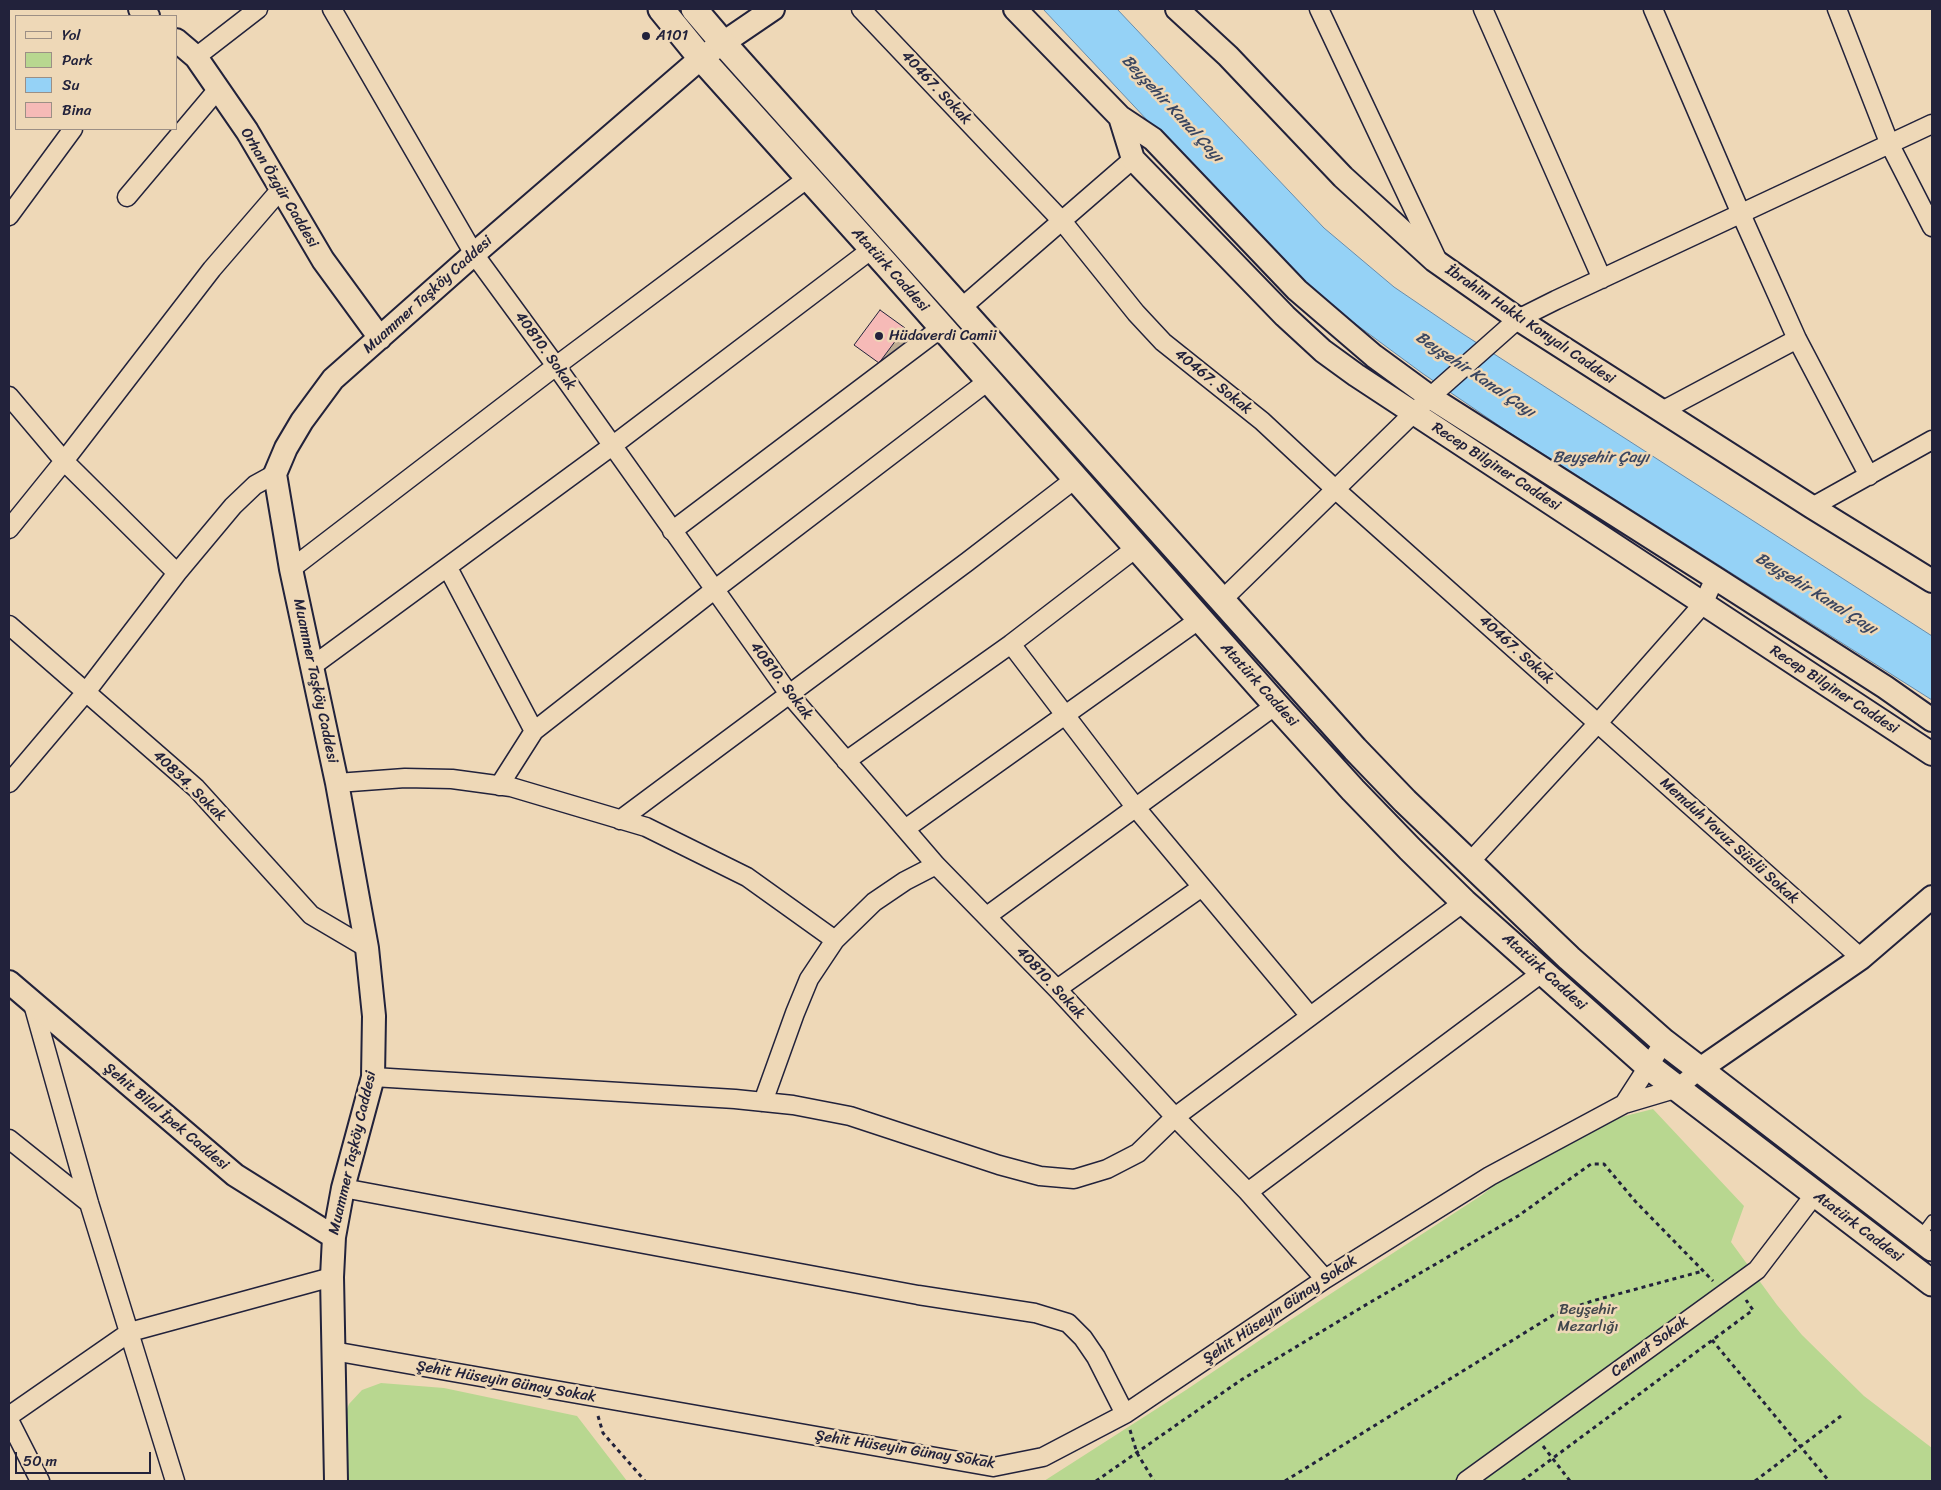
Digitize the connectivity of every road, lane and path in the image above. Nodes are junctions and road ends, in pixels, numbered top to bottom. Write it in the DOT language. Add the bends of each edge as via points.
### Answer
graph roads {
  1 [pos="258,9"];
  2 [pos="332,9"];
  3 [pos="661,9"];
  4 [pos="694,9"];
  5 [pos="773,9"];
  6 [pos="860,9"];
  7 [pos="1015,9"];
  8 [pos="1177,9"];
  9 [pos="1319,9"];
  10 [pos="1483,9"];
  11 [pos="1653,9"];
  12 [pos="1837,9"];
  13 [pos="178,42"];
  14 [pos="723,43"];
  15 [pos="196,57"];
  16 [pos="701,58"];
  17 [pos="218,89"];
  18 [pos="1120,117"];
  19 [pos="1932,124"];
  20 [pos="72,130"];
  21 [pos="1890,146"];
  22 [pos="1133,159"];
  23 [pos="808,178"];
  24 [pos="281,189"];
  25 [pos="127,198"];
  26 [pos="1741,214"];
  27 [pos="9,216"];
  28 [pos="1062,221"];
  29 [pos="1932,227"];
  30 [pos="872,249"];
  31 [pos="474,254"];
  32 [pos="1440,265"];
  33 [pos="1602,278"];
  34 [pos="960,309"];
  35 [pos="1518,320"];
  36 [pos="941,328"];
  37 [pos="380,338"];
  38 [pos="1797,339"];
  39 [pos="556,366"];
  40 [pos="988,381"];
  41 [pos="9,396"];
  42 [pos="1430,397"];
  43 [pos="1662,412"];
  44 [pos="1413,413"];
  45 [pos="1931,445"];
  46 [pos="612,446"];
  47 [pos="64,461"];
  48 [pos="275,474"];
  49 [pos="1869,476"];
  50 [pos="1075,479"];
  51 [pos="1335,489"];
  52 [pos="1812,508"];
  53 [pos="9,529"];
  54 [pos="672,531"];
  55 [pos="1136,548"];
  56 [pos="448,568"];
  57 [pos="291,569"];
  58 [pos="177,573"];
  59 [pos="1715,578"];
  60 [pos="1932,581"];
  61 [pos="714,590"];
  62 [pos="1222,600"];
  63 [pos="1703,604"];
  64 [pos="1200,619"];
  65 [pos="9,624"];
  66 [pos="1011,644"];
  67 [pos="311,666"];
  68 [pos="86,692"];
  69 [pos="789,694"];
  70 [pos="1276,705"];
  71 [pos="1065,715"];
  72 [pos="1932,720"];
  73 [pos="1598,723"];
  74 [pos="534,731"];
  75 [pos="1932,754"];
  76 [pos="846,761"];
  77 [pos="9,783"];
  78 [pos="337,783"];
  79 [pos="499,786"];
  80 [pos="1136,808"];
  81 [pos="620,820"];
  82 [pos="906,829"];
  83 [pos="1469,863"];
  84 [pos="936,865"];
  85 [pos="1202,887"];
  86 [pos="1932,897"];
  87 [pos="1464,902"];
  88 [pos="987,916"];
  89 [pos="835,940"];
  90 [pos="366,948"];
  91 [pos="1861,958"];
  92 [pos="1544,972"];
  93 [pos="9,982"];
  94 [pos="1057,989"];
  95 [pos="33,1004"];
  96 [pos="1310,1016"];
  97 [pos="1664,1042"];
  98 [pos="1648,1066"];
  99 [pos="1700,1070"];
  100 [pos="373,1077"];
  101 [pos="1678,1088"];
  102 [pos="764,1102"];
  103 [pos="1624,1104"];
  104 [pos="1175,1117"];
  105 [pos="9,1139"];
  106 [pos="343,1188"];
  107 [pos="1248,1192"];
  108 [pos="1815,1194"];
  109 [pos="89,1203"];
  110 [pos="1928,1235"];
  111 [pos="334,1237"];
  112 [pos="1703,1271"];
  113 [pos="332,1277"];
  114 [pos="1325,1279"];
  115 [pos="1932,1283"];
  116 [pos="1731,1289"];
  117 [pos="130,1332"];
  118 [pos="1712,1340"];
  119 [pos="333,1351"];
  120 [pos="598,1398"];
  121 [pos="1125,1414"];
  122 [pos="1841,1416"];
  123 [pos="9,1418"];
  124 [pos="1533,1432"];
  125 [pos="1800,1447"];
  126 [pos="1137,1453"];
  127 [pos="1553,1459"];
  128 [pos="40,1481"];
  129 [pos="175,1481"];
  130 [pos="336,1481"];
  131 [pos="644,1481"];
  132 [pos="1096,1481"];
  133 [pos="1154,1481"];
  134 [pos="1285,1481"];
  135 [pos="1466,1481"];
  136 [pos="1522,1481"];
  137 [pos="1570,1481"];
  138 [pos="1755,1481"];
  139 [pos="1829,1481"];
  1 -- 15 [label="street"];
  2 -- 31 [label="street, 40810. Sokak"];
  3 -- 16 [label="main road, Atatürk Caddesi"];
  4 -- 14 [label="main road, Atatürk Caddesi"];
  5 -- 14 [label="street, Muammer Taşköy Caddesi"];
  6 -- 28 [label="street, 40467. Sokak"];
  7 -- 18 [label="street, Recep Bilginer Caddesi"];
  8 -- 32 [label="street, İbrahim Hakkı Konyalı Caddesi" via="1228,56 1343,177"];
  9 -- 32 [label="street"];
  10 -- 33 [label="street"];
  11 -- 26 [label="street"];
  12 -- 21 [label="street"];
  13 -- 15 [label="street, Orhan Özgür Caddesi"];
  14 -- 16 [label="street, Muammer Taşköy Caddesi"];
  14 -- 34 [label="main road, Atatürk Caddesi"];
  15 -- 17 [label="street, Orhan Özgür Caddesi"];
  16 -- 23 [label="main road, Atatürk Caddesi"];
  16 -- 31 [label="street, Muammer Taşköy Caddesi"];
  17 -- 24 [label="street, Orhan Özgür Caddesi"];
  17 -- 25 [label="street"];
  18 -- 22 [label="street, Recep Bilginer Caddesi"];
  18 -- 42 [label="street, Recep Bilginer Caddesi" via="1153,139 1297,290 1374,356"];
  19 -- 21 [label="street"];
  20 -- 27 [label="street"];
  21 -- 26 [label="street"];
  21 -- 29 [label="street"];
  22 -- 28 [label="street"];
  22 -- 44 [label="street, Recep Bilginer Caddesi" via="1310,339"];
  23 -- 30 [label="main road, Atatürk Caddesi"];
  23 -- 39 [label="street"];
  24 -- 37 [label="street, Orhan Özgür Caddesi" via="322,260"];
  24 -- 47 [label="street" via="212,268"];
  26 -- 33 [label="street"];
  26 -- 38 [label="street"];
  28 -- 34 [label="street"];
  28 -- 51 [label="street, 40467. Sokak" via="1163,342 1262,421"];
  30 -- 36 [label="main road, Atatürk Caddesi"];
  30 -- 46 [label="street"];
  31 -- 37 [label="street, Muammer Taşköy Caddesi"];
  31 -- 39 [label="street, 40810. Sokak"];
  32 -- 35 [label="street, İbrahim Hakkı Konyalı Caddesi"];
  33 -- 35 [label="street"];
  34 -- 62 [label="main road, Atatürk Caddesi"];
  35 -- 42 [label="street"];
  35 -- 43 [label="street, İbrahim Hakkı Konyalı Caddesi"];
  36 -- 40 [label="main road, Atatürk Caddesi"];
  36 -- 54 [label="street"];
  37 -- 48 [label="street, Muammer Taşköy Caddesi" via="333,379 298,428"];
  38 -- 43 [label="street"];
  38 -- 49 [label="street"];
  39 -- 46 [label="street, 40810. Sokak"];
  39 -- 57 [label="street"];
  40 -- 50 [label="main road, Atatürk Caddesi"];
  40 -- 61 [label="street"];
  41 -- 47 [label="street"];
  42 -- 44 [label="street"];
  42 -- 59 [label="street, Recep Bilginer Caddesi"];
  43 -- 52 [label="street, İbrahim Hakkı Konyalı Caddesi"];
  44 -- 51 [label="street"];
  44 -- 63 [label="street, Recep Bilginer Caddesi"];
  45 -- 49 [label="street"];
  46 -- 54 [label="street, 40810. Sokak"];
  46 -- 56 [label="street"];
  47 -- 53 [label="street"];
  47 -- 58 [label="street"];
  48 -- 57 [label="street, Muammer Taşköy Caddesi"];
  48 -- 58 [label="street" via="255,485 233,506"];
  49 -- 52 [label="street"];
  50 -- 55 [label="main road, Atatürk Caddesi"];
  50 -- 69 [label="street"];
  51 -- 62 [label="street"];
  51 -- 73 [label="street, 40467. Sokak"];
  52 -- 60 [label="street, İbrahim Hakkı Konyalı Caddesi"];
  54 -- 61 [label="street, 40810. Sokak"];
  55 -- 64 [label="main road, Atatürk Caddesi"];
  55 -- 66 [label="street"];
  56 -- 67 [label="street"];
  56 -- 74 [label="street"];
  57 -- 67 [label="street, Muammer Taşköy Caddesi"];
  58 -- 68 [label="street"];
  59 -- 63 [label="street"];
  59 -- 72 [label="street, Recep Bilginer Caddesi"];
  61 -- 69 [label="street, 40810. Sokak"];
  61 -- 74 [label="street"];
  62 -- 83 [label="main road, Atatürk Caddesi" via="1355,749"];
  63 -- 73 [label="street"];
  63 -- 75 [label="street, Recep Bilginer Caddesi"];
  64 -- 70 [label="main road, Atatürk Caddesi"];
  64 -- 71 [label="street"];
  65 -- 68 [label="street, 40834. Sokak"];
  66 -- 71 [label="street"];
  66 -- 76 [label="street"];
  67 -- 78 [label="street, Muammer Taşköy Caddesi"];
  68 -- 77 [label="street"];
  68 -- 90 [label="street, 40834. Sokak" via="196,788 311,916"];
  69 -- 76 [label="street, 40810. Sokak"];
  69 -- 81 [label="street"];
  70 -- 80 [label="street"];
  70 -- 87 [label="main road, Atatürk Caddesi" via="1353,790"];
  71 -- 80 [label="street"];
  71 -- 82 [label="street"];
  73 -- 83 [label="street"];
  73 -- 91 [label="street, Memduh Yavuz Süslü Sokak"];
  74 -- 79 [label="street"];
  76 -- 82 [label="street, 40810. Sokak"];
  78 -- 79 [label="street" via="405,778 452,779"];
  78 -- 90 [label="street, Muammer Taşköy Caddesi"];
  79 -- 81 [label="street"];
  80 -- 85 [label="street"];
  80 -- 88 [label="street"];
  81 -- 89 [label="street" via="646,827 747,877"];
  82 -- 84 [label="street, 40810. Sokak"];
  83 -- 97 [label="main road, Atatürk Caddesi"];
  84 -- 88 [label="street, 40810. Sokak"];
  84 -- 89 [label="street" via="904,881 874,902"];
  85 -- 94 [label="street"];
  85 -- 96 [label="street"];
  86 -- 91 [label="street"];
  87 -- 92 [label="main road, Atatürk Caddesi"];
  87 -- 96 [label="street"];
  88 -- 94 [label="street, 40810. Sokak"];
  89 -- 102 [label="street" via="808,980"];
  90 -- 100 [label="street, Muammer Taşköy Caddesi" via="374,1016"];
  91 -- 99 [label="street"];
  92 -- 98 [label="main road, Atatürk Caddesi"];
  92 -- 107 [label="street"];
  93 -- 95 [label="street, Şehit Bilal İpek Caddesi"];
  94 -- 104 [label="street, 40810. Sokak"];
  95 -- 109 [label="street"];
  95 -- 111 [label="street, Şehit Bilal İpek Caddesi" via="235,1175"];
  96 -- 104 [label="street"];
  97 -- 98 [label="street"];
  97 -- 99 [label="main road, Atatürk Caddesi"];
  98 -- 101 [label="main road, Atatürk Caddesi"];
  98 -- 103 [label="street"];
  99 -- 101 [label="street"];
  99 -- 110 [label="main road, Atatürk Caddesi"];
  100 -- 102 [label="street"];
  100 -- 106 [label="street, Muammer Taşköy Caddesi"];
  101 -- 103 [label="street, Şehit Hüseyin Günay Sokak"];
  101 -- 108 [label="main road, Atatürk Caddesi"];
  102 -- 104 [label="street" via="850,1116 999,1165 1040,1176 1074,1179 1107,1169 1138,1152"];
  103 -- 114 [label="street, Şehit Hüseyin Günay Sokak" via="1490,1176"];
  104 -- 107 [label="street, 40810. Sokak"];
  105 -- 109 [label="street"];
  106 -- 111 [label="street, Muammer Taşköy Caddesi"];
  106 -- 121 [label="street" via="918,1295 1035,1313 1068,1323 1083,1338"];
  107 -- 114 [label="street, 40810. Sokak"];
  108 -- 115 [label="main road, Atatürk Caddesi"];
  108 -- 116 [label="street, Cennet Sokak" via="1757,1270"];
  109 -- 117 [label="street"];
  111 -- 113 [label="street, Muammer Taşköy Caddesi"];
  112 -- 116 [label="path"];
  112 -- 126 [label="path" via="1604,1164 1591,1164 1518,1216 1241,1380"];
  112 -- 134 [label="path" via="1555,1314"];
  113 -- 117 [label="street"];
  113 -- 119 [label="street, Muammer Taşköy Caddesi"];
  114 -- 121 [label="street, Şehit Hüseyin Günay Sokak"];
  116 -- 118 [label="path" via="1753,1310"];
  116 -- 124 [label="street, Cennet Sokak"];
  117 -- 123 [label="street"];
  117 -- 129 [label="street"];
  118 -- 125 [label="path"];
  118 -- 127 [label="path"];
  119 -- 120 [label="street, Şehit Hüseyin Günay Sokak"];
  119 -- 130 [label="street, Muammer Taşköy Caddesi"];
  120 -- 121 [label="street, Şehit Hüseyin Günay Sokak" via="993,1467 1043,1457"];
  120 -- 131 [label="path" via="597,1409 603,1432"];
  121 -- 126 [label="path"];
  122 -- 125 [label="path"];
  123 -- 128 [label="street"];
  124 -- 127 [label="path"];
  124 -- 135 [label="street, Cennet Sokak"];
  125 -- 138 [label="path"];
  125 -- 139 [label="path"];
  126 -- 132 [label="path"];
  126 -- 133 [label="path"];
  127 -- 136 [label="path"];
  127 -- 137 [label="path"];
}
